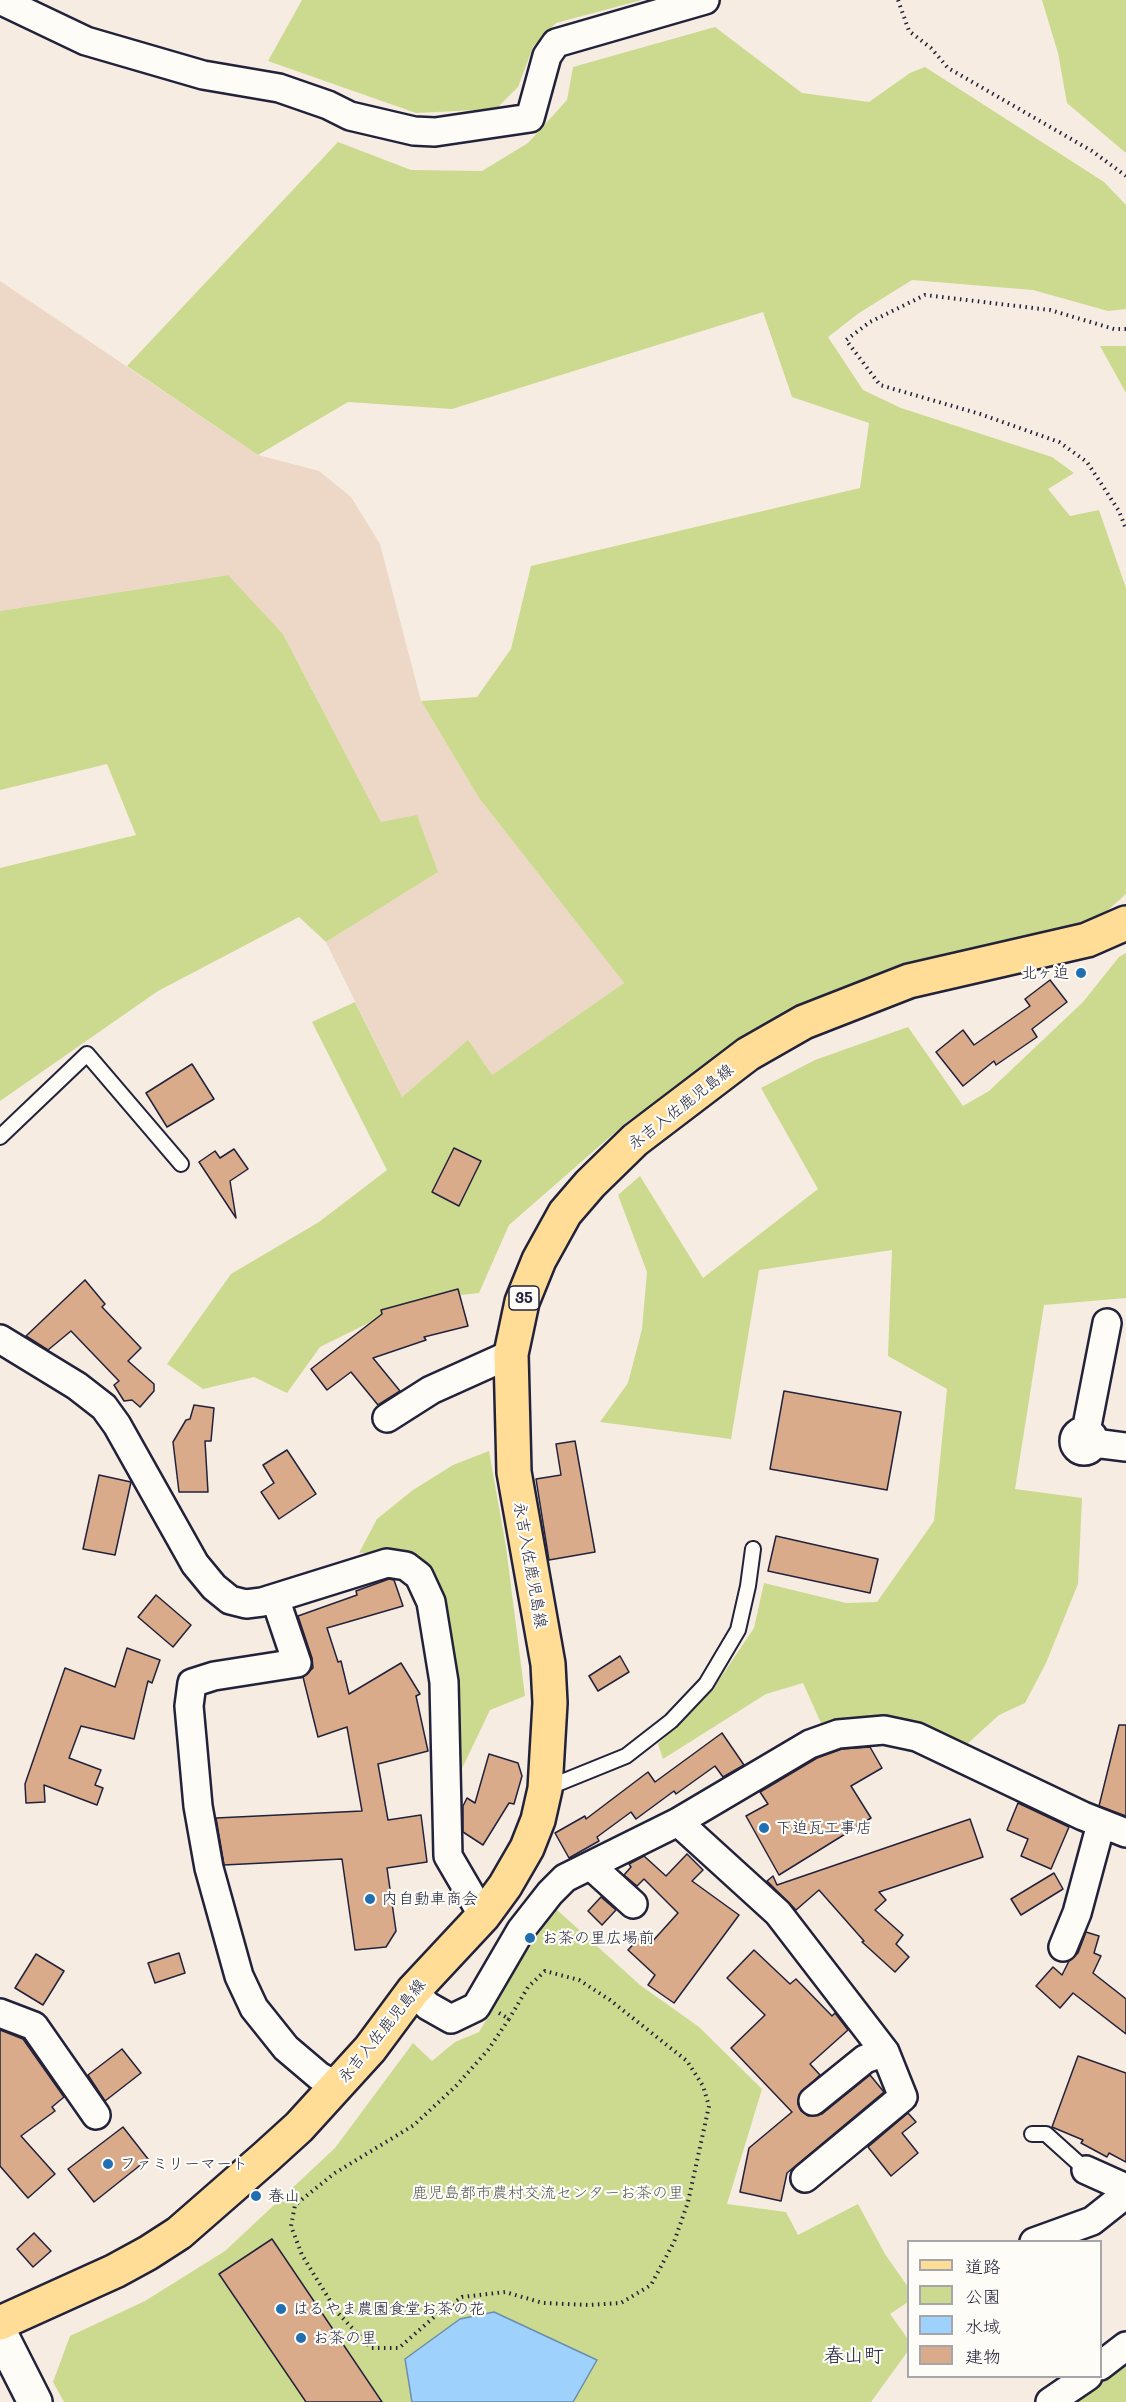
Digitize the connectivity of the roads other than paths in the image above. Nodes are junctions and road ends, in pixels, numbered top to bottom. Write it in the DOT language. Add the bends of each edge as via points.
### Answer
graph roads {
  1 [pos="0,0"];
  2 [pos="705,0"];
  3 [pos="1126,923"];
  4 [pos="0,1137"];
  5 [pos="181,1164"];
  6 [pos="1107,1323"];
  7 [pos="0,1339"];
  8 [pos="511,1354"];
  9 [pos="387,1418"];
  10 [pos="1126,1447"];
  11 [pos="753,1549"];
  12 [pos="275,1598"];
  13 [pos="545,1789"];
  14 [pos="678,1822"];
  15 [pos="1114,1828"];
  16 [pos="591,1866"];
  17 [pos="633,1904"];
  18 [pos="483,1916"];
  19 [pos="1064,1947"];
  20 [pos="413,1991"];
  21 [pos="0,2013"];
  22 [pos="885,2052"];
  23 [pos="337,2086"];
  24 [pos="813,2101"];
  25 [pos="96,2115"];
  26 [pos="1032,2134"];
  27 [pos="1086,2170"];
  28 [pos="805,2178"];
  29 [pos="1126,2188"];
  30 [pos="1126,2194"];
  31 [pos="1037,2240"];
  32 [pos="0,2323"];
  33 [pos="0,2333"];
  34 [pos="1126,2346"];
  35 [pos="1102,2365"];
  36 [pos="1085,2378"];
  37 [pos="35,2402"];
  38 [pos="1050,2402"];
  1 -- 2 [label="street" via="86,41 203,75 279,88 350,116 435,132 530,118 548,56 556,44"];
  3 -- 8 [label="main road, 永吉入佐鹿児島線 / 35" via="1087,940 909,981 804,1022 748,1054 636,1140 565,1213 522,1302"];
  4 -- 5 [label="lane" via="87,1054"];
  6 -- 10 [label="street" via="1090,1437"];
  7 -- 12 [label="street" via="104,1407 183,1544 214,1587 230,1600 246,1604"];
  8 -- 9 [label="street" via="431,1390"];
  8 -- 13 [label="main road, 永吉入佐鹿児島線 / 35" via="514,1472 548,1664 549,1754"];
  11 -- 13 [label="lane" via="738,1630 706,1684 671,1722 626,1756"];
  12 -- 18 [label="street" via="387,1563 406,1566 419,1576 431,1602 444,1683 448,1856"];
  12 -- 23 [label="street" via="297,1664 192,1683 189,1706 198,1806 209,1868 230,1944 254,2007 286,2048"];
  13 -- 18 [label="main road, 永吉入佐鹿児島線 / 35" via="527,1848"];
  14 -- 15 [label="street" via="810,1744 838,1734 884,1730 935,1744 1004,1780"];
  14 -- 16 [label="street"];
  14 -- 22 [label="street" via="778,1913"];
  15 -- 19 [label="street"];
  16 -- 17 [label="street"];
  16 -- 20 [label="street" via="566,1878 539,1906 476,2007 451,2019 428,2006"];
  18 -- 20 [label="main road, 永吉入佐鹿児島線 / 35"];
  20 -- 23 [label="main road, 永吉入佐鹿児島線 / 35"];
  21 -- 25 [label="street" via="34,2026"];
  22 -- 24 [label="street" via="865,2059"];
  22 -- 28 [label="street" via="903,2097"];
  23 -- 32 [label="main road, 永吉入佐鹿児島線 / 35" via="299,2127 179,2233 115,2271"];
  26 -- 27 [label="lane" via="1046,2134"];
  27 -- 29 [label="street"];
  30 -- 31 [label="street" via="1092,2221"];
  33 -- 37 [label="street"];
  34 -- 35 [label="street"];
  36 -- 38 [label="street"];
}
